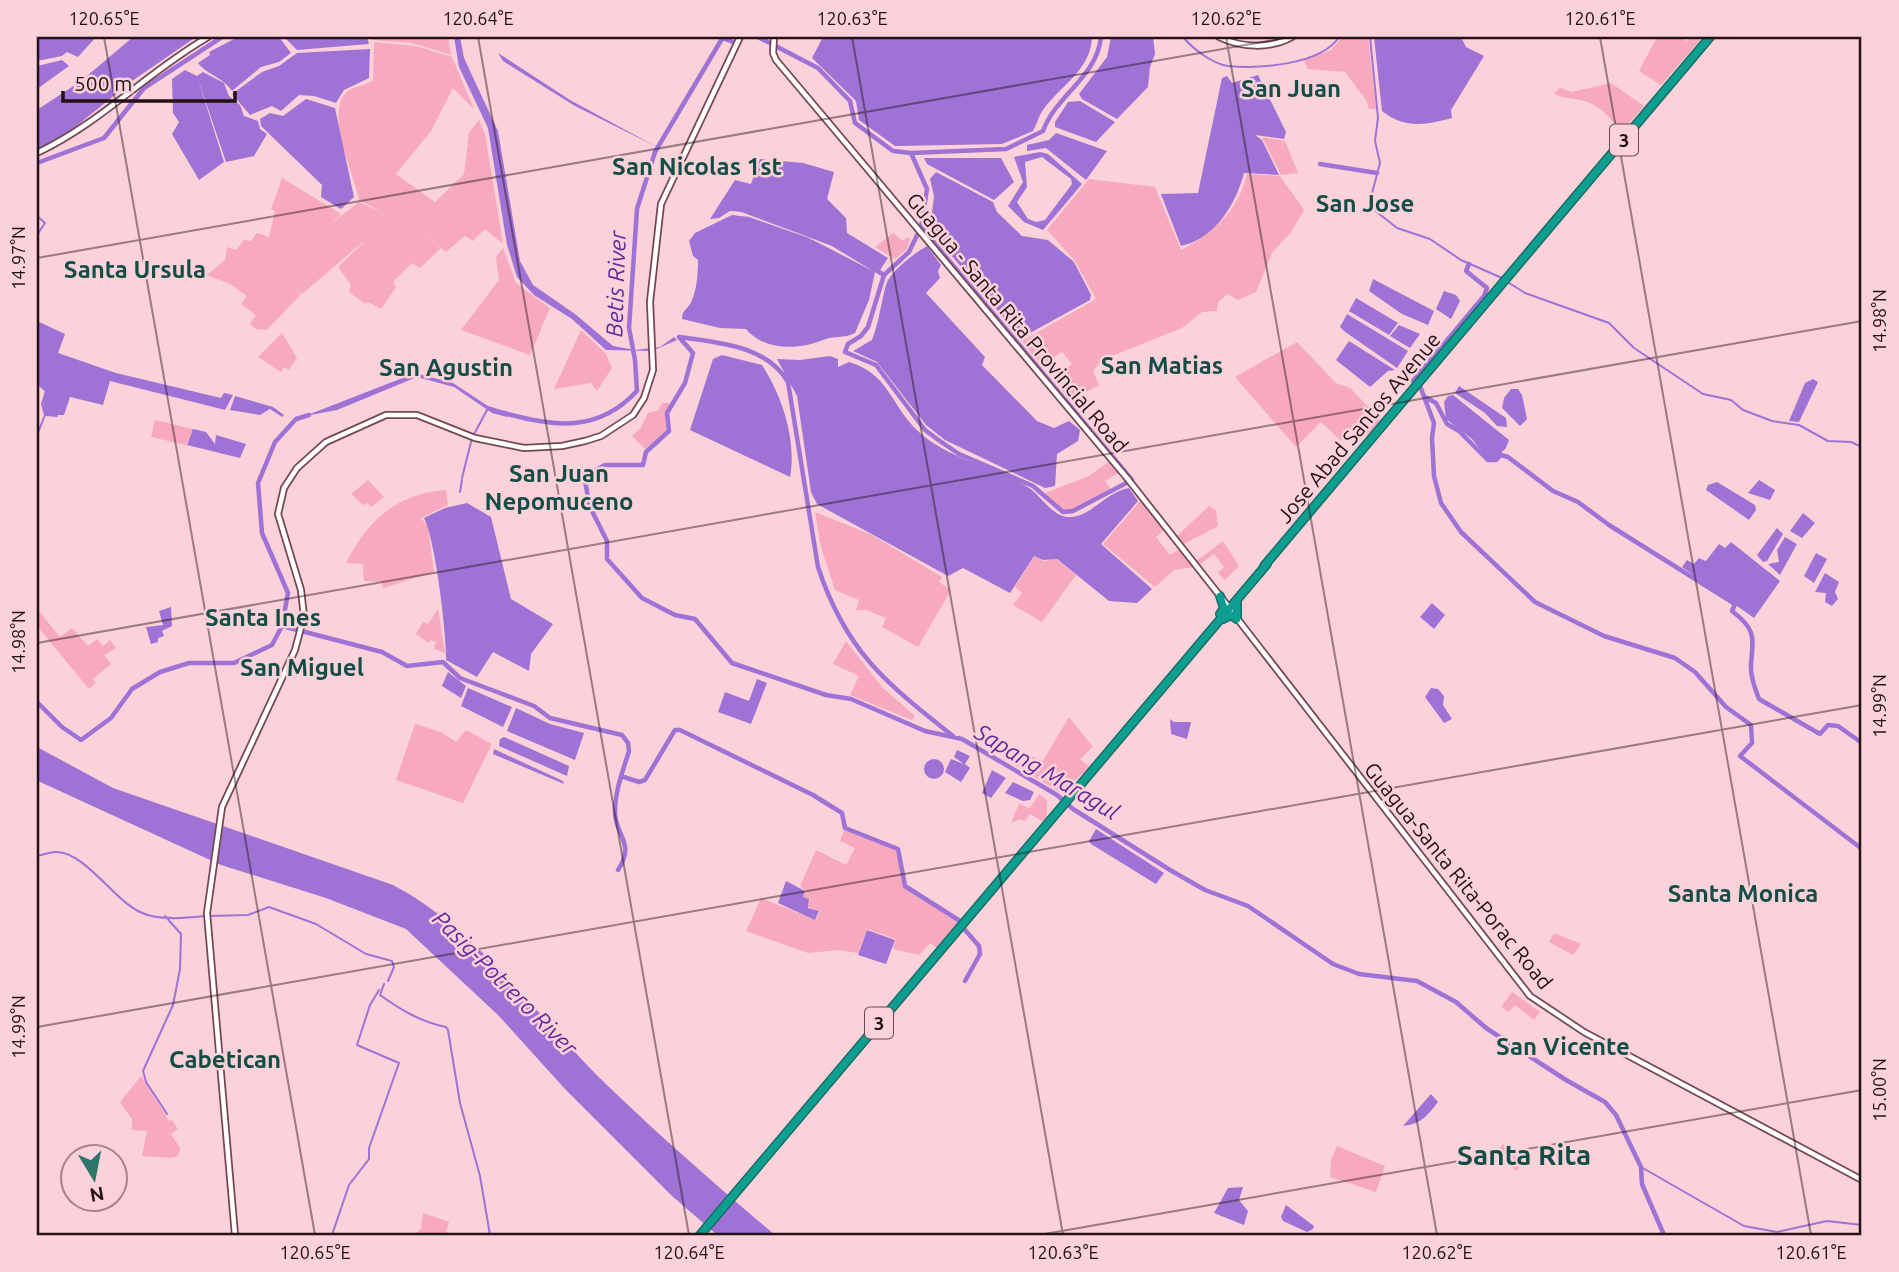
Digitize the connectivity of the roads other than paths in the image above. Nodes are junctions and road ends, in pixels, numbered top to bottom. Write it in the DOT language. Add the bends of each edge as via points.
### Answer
graph roads {
  1 [pos="208,37"];
  2 [pos="1219,37"];
  3 [pos="1292,37"];
  4 [pos="1710,37"];
  5 [pos="739,40"];
  6 [pos="774,41"];
  7 [pos="37,153"];
  8 [pos="1220,596"];
  9 [pos="1238,598"];
  10 [pos="1229,607"];
  11 [pos="1237,619"];
  12 [pos="1219,620"];
  13 [pos="1862,1180"];
  14 [pos="235,1235"];
  15 [pos="700,1235"];
  1 -- 7 [label="main road" via="165,64 98,120"];
  2 -- 3 [label="main road" via="1268,45"];
  4 -- 9 [label="highway, Jose Abad Santos Avenue / 3"];
  5 -- 14 [label="main road" via="661,204 650,302 651,377 644,398 629,418 601,436 545,448 507,447 417,415 386,415 326,442 297,468 284,488 278,514 301,590 304,616 301,633 219,822 207,925"];
  6 -- 8 [label="main road, Guagua - Santa Rita Provincial Road" via="776,60 1129,480"];
  8 -- 9 [label="highway" via="1227,601"];
  8 -- 10 [label="main road, Guagua - Santa Rita Provincial Road"];
  8 -- 12 [label="highway" via="1224,608"];
  9 -- 10 [label="highway, Jose Abad Santos Avenue / 3"];
  9 -- 11 [label="highway"];
  10 -- 11 [label="main road, Guagua-Santa Rita-Porac Road"];
  10 -- 12 [label="highway, Jose Abad Santos Avenue / 3"];
  11 -- 12 [label="highway" via="1231,615"];
  11 -- 13 [label="main road, Guagua-Santa Rita-Porac Road" via="1530,996 1584,1032"];
  12 -- 15 [label="highway, Jose Abad Santos Avenue / 3"];
}
